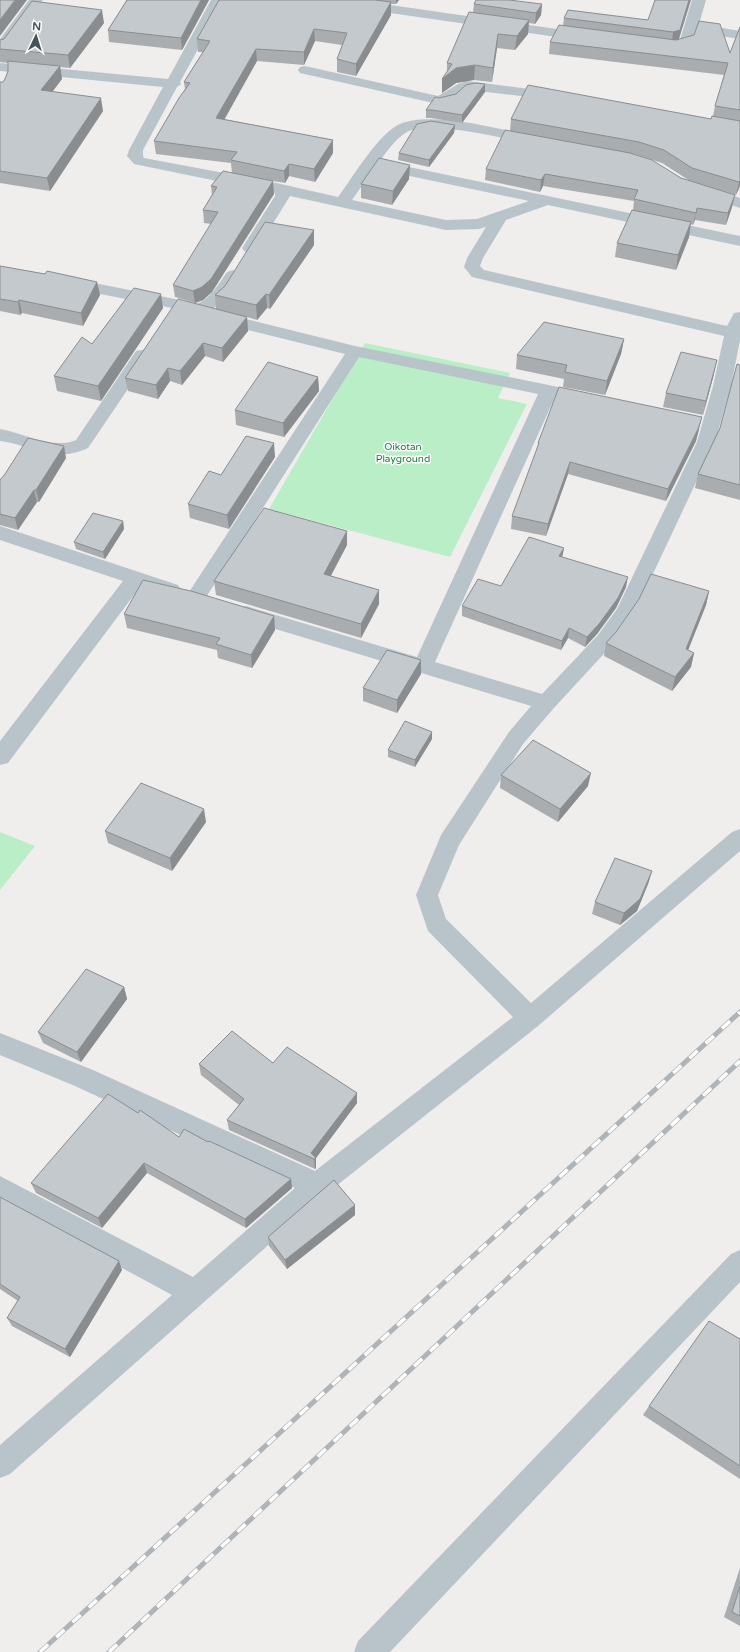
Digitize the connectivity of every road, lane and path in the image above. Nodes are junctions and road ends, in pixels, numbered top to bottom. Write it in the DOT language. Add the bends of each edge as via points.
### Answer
graph roads {
  1 [pos="36,0"];
  2 [pos="218,0"];
  3 [pos="328,0"];
  4 [pos="699,0"];
  5 [pos="691,27"];
  6 [pos="740,35"];
  7 [pos="601,39"];
  8 [pos="655,46"];
  9 [pos="0,48"];
  10 [pos="305,70"];
  11 [pos="1,71"];
  12 [pos="174,84"];
  13 [pos="565,98"];
  14 [pos="549,143"];
  15 [pos="372,163"];
  16 [pos="690,187"];
  17 [pos="282,190"];
  18 [pos="547,200"];
  19 [pos="342,203"];
  20 [pos="740,203"];
  21 [pos="500,217"];
  22 [pos="740,241"];
  23 [pos="53,279"];
  24 [pos="196,311"];
  25 [pos="737,325"];
  26 [pos="149,344"];
  27 [pos="355,351"];
  28 [pos="733,371"];
  29 [pos="548,390"];
  30 [pos="603,402"];
  31 [pos="0,435"];
  32 [pos="0,533"];
  33 [pos="136,579"];
  34 [pos="211,602"];
  35 [pos="423,666"];
  36 [pos="546,703"];
  37 [pos="0,757"];
  38 [pos="740,838"];
  39 [pos="530,1018"];
  40 [pos="0,1044"];
  41 [pos="317,1185"];
  42 [pos="0,1188"];
  43 [pos="740,1263"];
  44 [pos="194,1292"];
  45 [pos="0,1464"];
  46 [pos="369,1652"];
  1 -- 9 [label="street"];
  2 -- 12 [label="street"];
  3 -- 7 [label="street"];
  4 -- 5 [label="street"];
  5 -- 6 [label="street"];
  5 -- 8 [label="street" via="686,43 673,47"];
  10 -- 13 [label="street" via="438,100 450,97 461,87 474,85"];
  11 -- 12 [label="street"];
  12 -- 17 [label="street" via="136,150 135,156 139,160"];
  14 -- 15 [label="street" via="442,125 415,124 402,129 388,141"];
  15 -- 18 [label="street"];
  15 -- 19 [label="street"];
  16 -- 20 [label="street"];
  17 -- 19 [label="street"];
  17 -- 24 [label="street" via="283,196 219,296 210,306"];
  18 -- 21 [label="street"];
  18 -- 22 [label="street"];
  19 -- 21 [label="street" via="446,225 479,224"];
  21 -- 25 [label="street" via="475,258 472,267 478,274"];
  23 -- 24 [label="street" via="171,311"];
  24 -- 27 [label="street"];
  25 -- 28 [label="street"];
  26 -- 31 [label="street" via="82,444 73,450 56,450"];
  27 -- 29 [label="street"];
  27 -- 34 [label="street"];
  28 -- 36 [label="street" via="704,422 706,442 625,612 605,640"];
  29 -- 30 [label="street"];
  29 -- 35 [label="street"];
  32 -- 33 [label="street"];
  33 -- 34 [label="street"];
  33 -- 37 [label="street"];
  34 -- 35 [label="street"];
  35 -- 36 [label="street"];
  36 -- 39 [label="street" via="516,738 449,841 427,895 436,924"];
  38 -- 39 [label="street"];
  39 -- 41 [label="street"];
  40 -- 41 [label="street" via="84,1078"];
  41 -- 44 [label="street"];
  42 -- 44 [label="street"];
  43 -- 46 [label="street"];
  44 -- 45 [label="street"];
}
